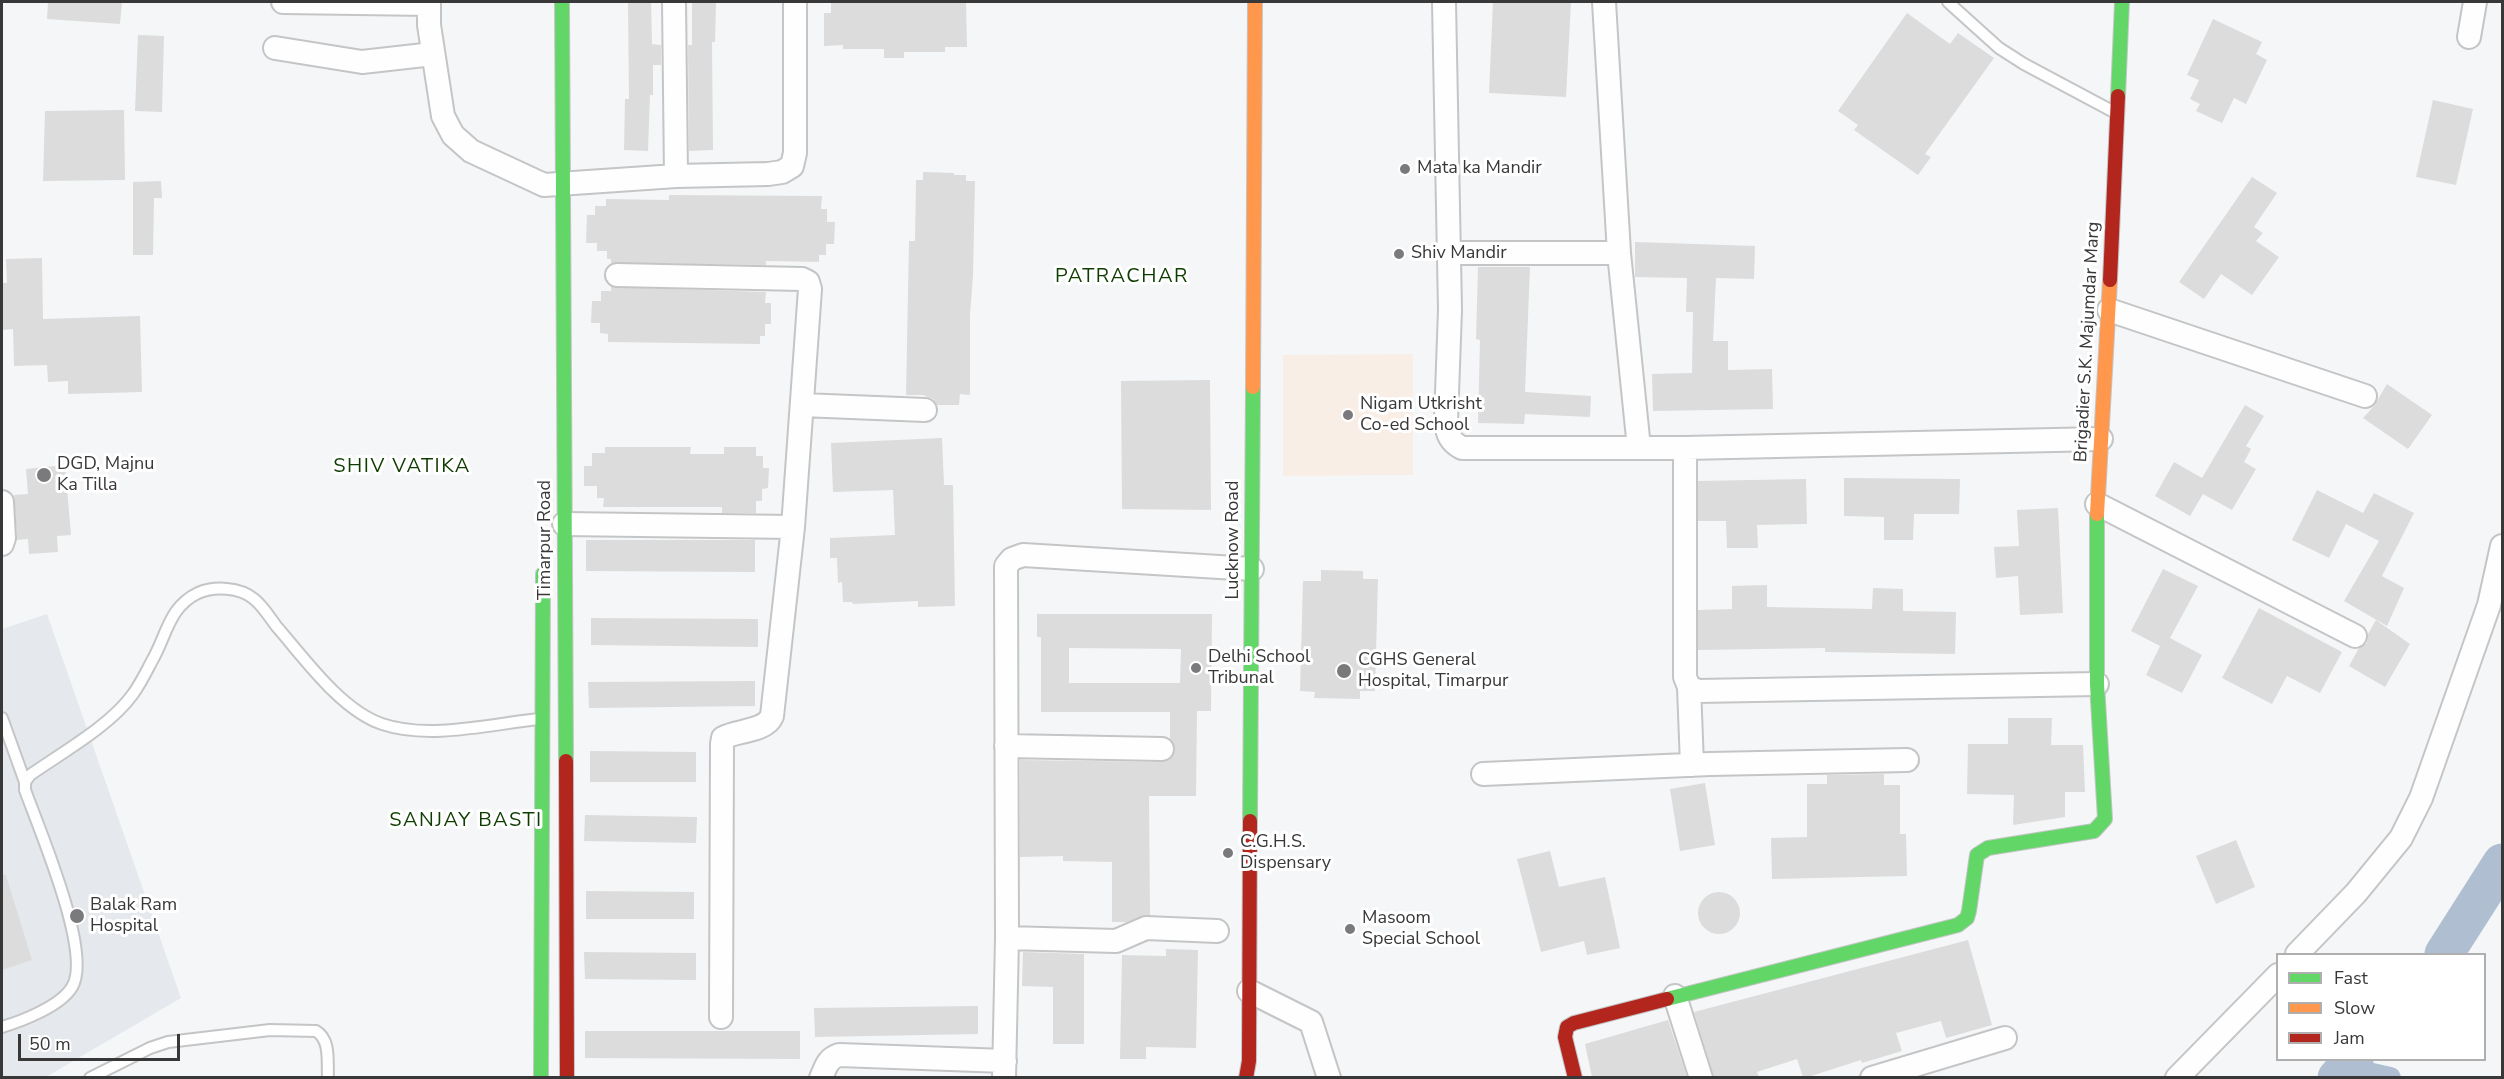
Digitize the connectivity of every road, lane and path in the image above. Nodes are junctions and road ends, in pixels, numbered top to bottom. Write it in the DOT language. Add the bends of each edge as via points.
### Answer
graph roads {
  1 [pos="283,2"];
  2 [pos="562,2"];
  3 [pos="674,2"];
  4 [pos="795,2"];
  5 [pos="1255,2"];
  6 [pos="1444,2"];
  7 [pos="1604,2"];
  8 [pos="1948,2"];
  9 [pos="2122,2"];
  10 [pos="2475,2"];
  11 [pos="429,3"];
  12 [pos="2469,38"];
  13 [pos="275,48"];
  14 [pos="434,54"];
  15 [pos="2118,114"];
  16 [pos="676,176"];
  17 [pos="549,184"];
  18 [pos="1448,253"];
  19 [pos="1619,253"];
  20 [pos="617,274"];
  21 [pos="2109,310"];
  22 [pos="2365,396"];
  23 [pos="802,405"];
  24 [pos="925,410"];
  25 [pos="2101,439"];
  26 [pos="1639,448"];
  27 [pos="1685,448"];
  28 [pos="2,502"];
  29 [pos="2097,504"];
  30 [pos="564,524"];
  31 [pos="793,527"];
  32 [pos="2,544"];
  33 [pos="2502,546"];
  34 [pos="543,555"];
  35 [pos="1252,569"];
  36 [pos="2355,636"];
  37 [pos="2097,684"];
  38 [pos="1689,687"];
  39 [pos="2,718"];
  40 [pos="541,718"];
  41 [pos="567,719"];
  42 [pos="1006,746"];
  43 [pos="1162,749"];
  44 [pos="1907,760"];
  45 [pos="1692,765"];
  46 [pos="1483,774"];
  47 [pos="25,782"];
  48 [pos="1216,931"];
  49 [pos="1007,938"];
  50 [pos="2298,953"];
  51 [pos="2276,976"];
  52 [pos="1249,991"];
  53 [pos="1675,996"];
  54 [pos="721,1017"];
  55 [pos="2,1027"];
  56 [pos="2005,1038"];
  57 [pos="1005,1069"];
  58 [pos="90,1077"];
  59 [pos="328,1077"];
  60 [pos="541,1077"];
  61 [pos="567,1077"];
  62 [pos="821,1077"];
  63 [pos="1246,1077"];
  64 [pos="1329,1077"];
  65 [pos="1575,1077"];
  66 [pos="1701,1077"];
  67 [pos="1872,1077"];
  68 [pos="2177,1077"];
  1 -- 11 [label="street"];
  2 -- 17 [label="street, Timarpur Road"];
  3 -- 16 [label="street"];
  4 -- 16 [label="street" via="792,166 768,174"];
  5 -- 35 [label="street, Lucknow Road"];
  6 -- 18 [label="street"];
  7 -- 19 [label="street"];
  8 -- 15 [label="lane" via="1999,48"];
  9 -- 15 [label="street, Brigadier S.K. Majumdar Marg"];
  10 -- 12 [label="street"];
  11 -- 14 [label="street"];
  13 -- 14 [label="street" via="362,62"];
  14 -- 17 [label="street" via="443,116 453,135 471,151"];
  15 -- 21 [label="street, Brigadier S.K. Majumdar Marg"];
  16 -- 17 [label="street"];
  17 -- 30 [label="street, Timarpur Road"];
  18 -- 19 [label="street"];
  18 -- 26 [label="street" via="1446,421 1453,443 1462,448"];
  19 -- 26 [label="street"];
  20 -- 23 [label="street" via="808,282"];
  21 -- 22 [label="street"];
  21 -- 25 [label="street, Brigadier S.K. Majumdar Marg"];
  23 -- 24 [label="street"];
  23 -- 31 [label="street"];
  25 -- 27 [label="street"];
  25 -- 29 [label="street, Brigadier S.K. Majumdar Marg"];
  26 -- 27 [label="street"];
  27 -- 38 [label="street" via="1684,677"];
  28 -- 32 [label="street"];
  29 -- 36 [label="street"];
  29 -- 37 [label="street, Brigadier S.K. Majumdar Marg"];
  30 -- 31 [label="street"];
  30 -- 41 [label="street, Timarpur Road"];
  31 -- 54 [label="street" via="772,716 765,725 729,734 722,744"];
  33 -- 50 [label="street" via="2489,605 2421,798 2401,838 2356,893"];
  34 -- 40 [label="street, Timarpur Road"];
  35 -- 42 [label="street" via="1023,555 1012,559 1006,566 1005,578"];
  35 -- 52 [label="street, Lucknow Road"];
  37 -- 38 [label="street" via="1698,692"];
  37 -- 53 [label="street, Brigadier S.K. Majumdar Marg" via="2106,812 2101,826 2094,831 1980,851 1967,918 1958,925"];
  38 -- 45 [label="street"];
  39 -- 47 [label="lane"];
  40 -- 41 [label="lane"];
  40 -- 47 [label="lane" via="425,732 383,724 357,712 308,663 254,599 216,588 197,594 177,608 133,695 110,719"];
  40 -- 60 [label="street, Timarpur Road"];
  41 -- 61 [label="street, Timarpur Road"];
  42 -- 43 [label="street"];
  42 -- 49 [label="street"];
  44 -- 45 [label="street"];
  45 -- 46 [label="street"];
  47 -- 55 [label="lane" via="74,932 78,969 74,985 64,998"];
  48 -- 49 [label="street" via="1146,928 1116,941"];
  49 -- 57 [label="street"];
  51 -- 68 [label="street"];
  52 -- 63 [label="street, Lucknow Road"];
  52 -- 64 [label="street" via="1311,1022"];
  53 -- 65 [label="street" via="1567,1027 1564,1037"];
  53 -- 66 [label="street"];
  56 -- 67 [label="street"];
  57 -- 62 [label="street" via="839,1055 831,1058"];
  58 -- 59 [label="lane" via="168,1042 270,1030 316,1031 322,1035"];
}
